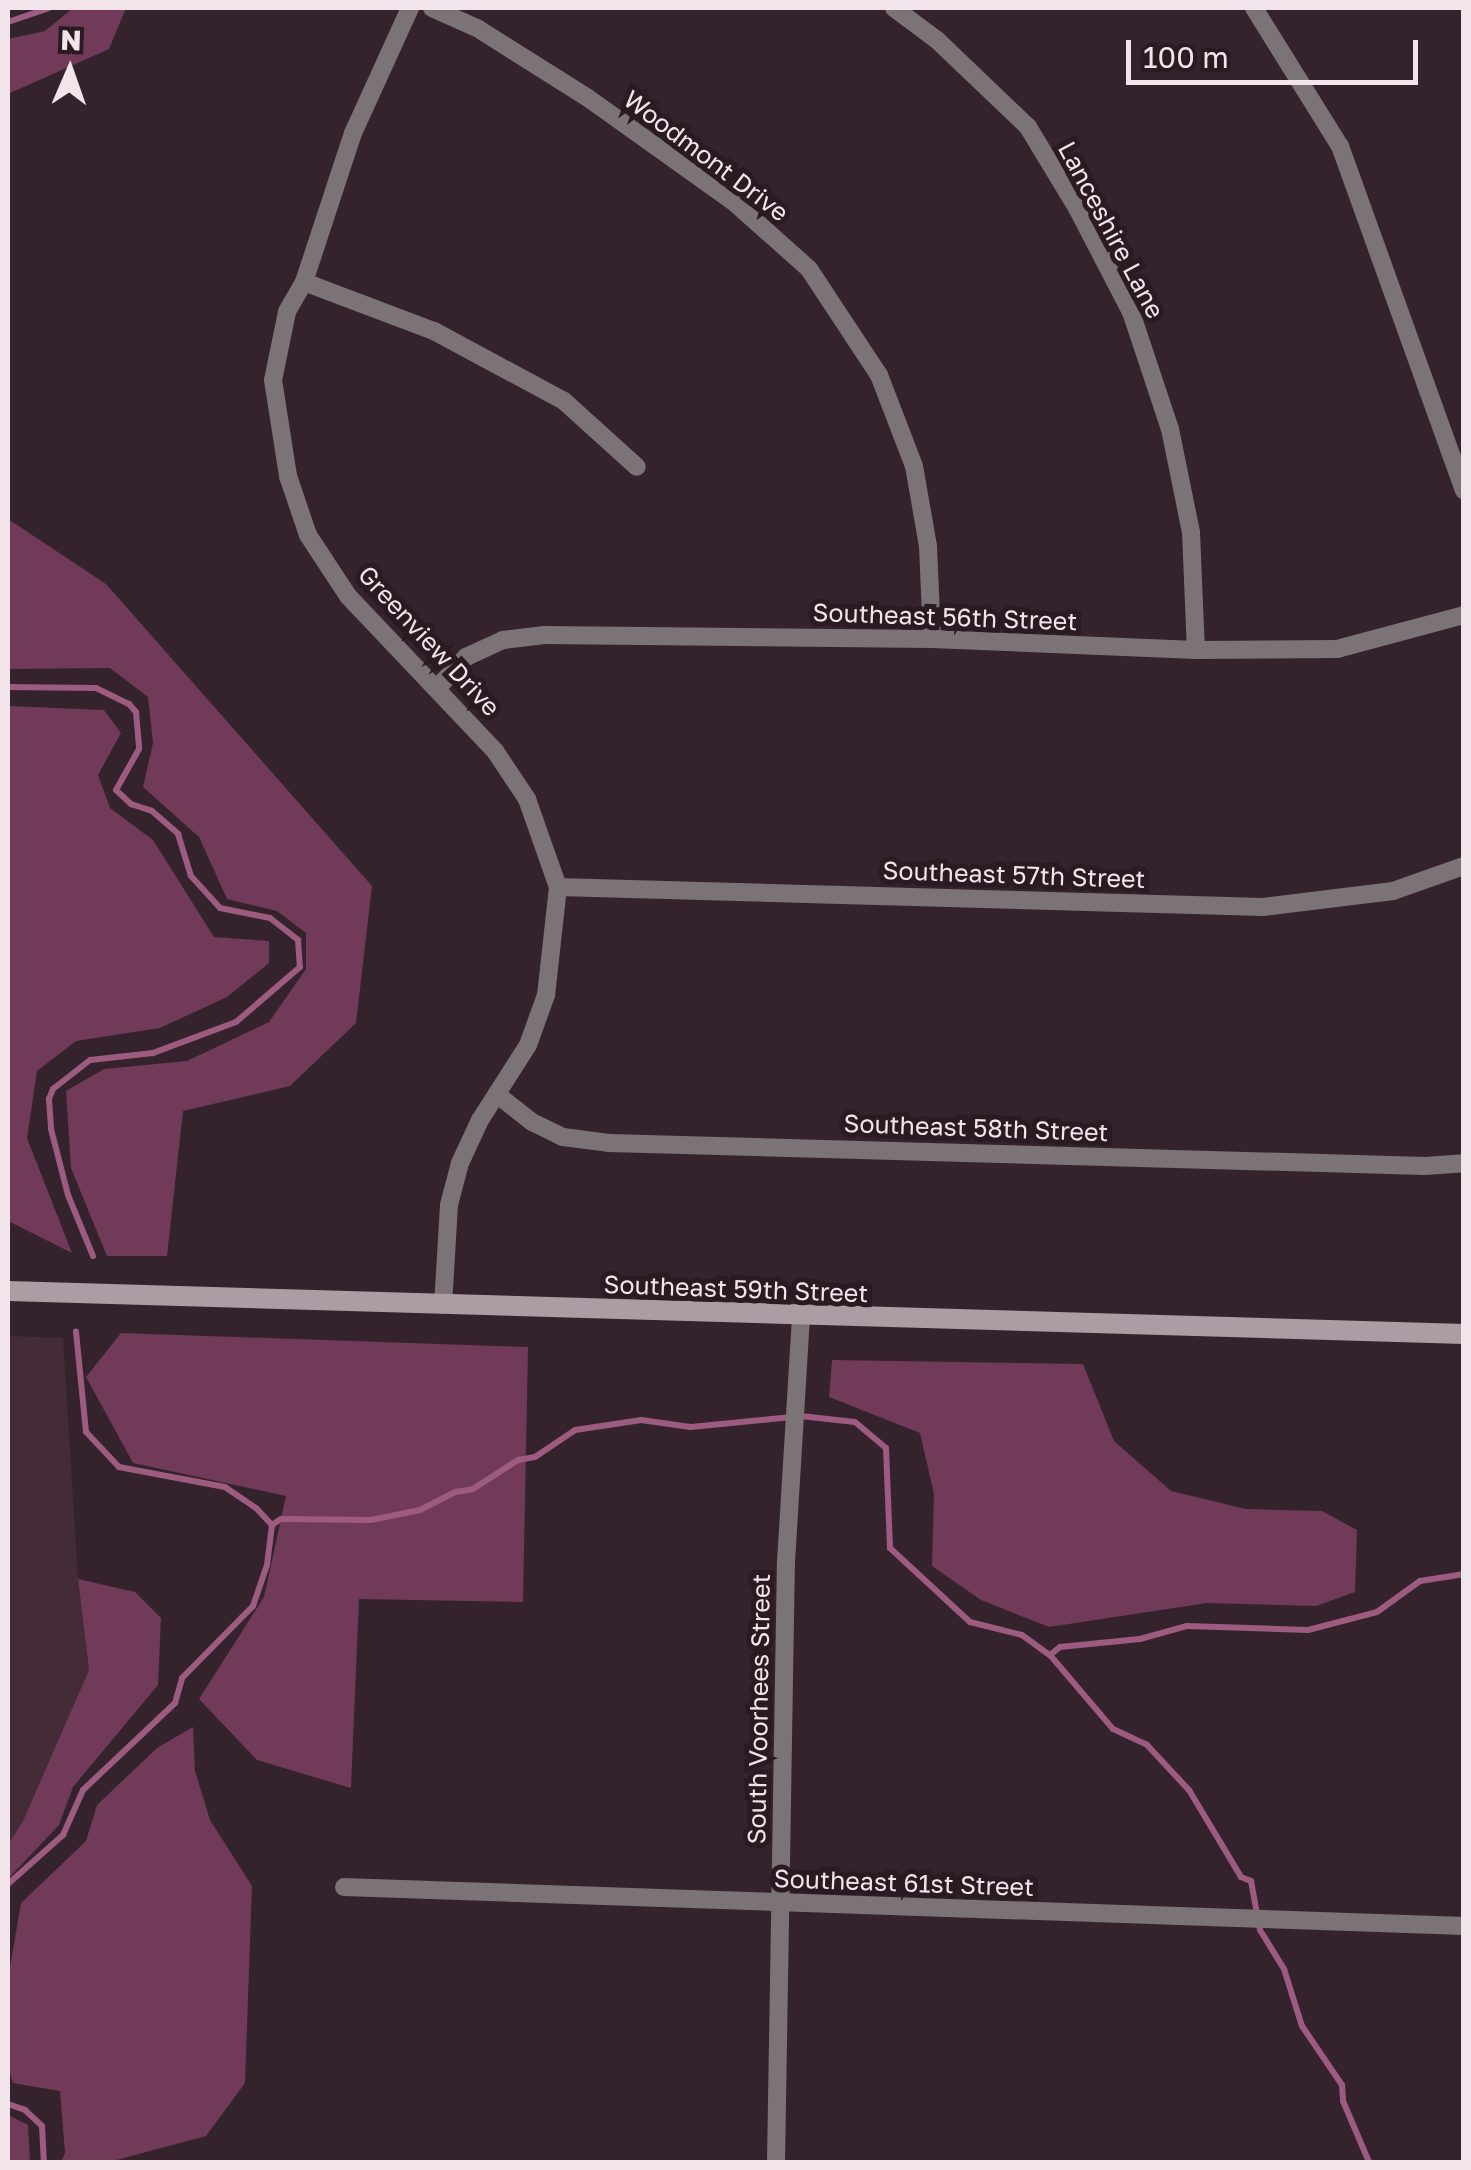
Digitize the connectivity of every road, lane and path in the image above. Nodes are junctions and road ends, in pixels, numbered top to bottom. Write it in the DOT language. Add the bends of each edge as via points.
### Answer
graph roads {
  1 [pos="410,8"];
  2 [pos="432,8"];
  3 [pos="894,8"];
  4 [pos="1254,8"];
  5 [pos="304,282"];
  6 [pos="637,467"];
  7 [pos="1462,482"];
  8 [pos="1464,615"];
  9 [pos="932,639"];
  10 [pos="1196,650"];
  11 [pos="438,687"];
  12 [pos="1464,866"];
  13 [pos="558,886"];
  14 [pos="499,1096"];
  15 [pos="1464,1163"];
  16 [pos="8,1291"];
  17 [pos="443,1305"];
  18 [pos="801,1317"];
  19 [pos="1464,1334"];
  20 [pos="344,1887"];
  21 [pos="780,1905"];
  22 [pos="1464,1926"];
  23 [pos="776,2162"];
  1 -- 5 [label="street, Greenview Drive" via="352,133"];
  2 -- 9 [label="street, Woodmont Drive" via="477,28 588,98 735,203 809,269 879,375 914,466 928,546"];
  3 -- 10 [label="street, Lanceshire Lane" via="1028,127 1130,312 1170,429 1191,532"];
  4 -- 7 [label="street" via="1340,146"];
  5 -- 6 [label="street" via="434,330 564,401"];
  5 -- 11 [label="street, Greenview Drive" via="287,312 273,380 288,476 308,536 348,596"];
  8 -- 10 [label="street, Southeast 56th Street" via="1338,649"];
  9 -- 10 [label="street, Southeast 56th Street"];
  9 -- 11 [label="street, Southeast 56th Street" via="545,634 503,640 466,656"];
  11 -- 13 [label="street, Greenview Drive" via="528,800"];
  12 -- 13 [label="street, Southeast 57th Street" via="1393,891 1262,907"];
  13 -- 14 [label="street, Greenview Drive" via="546,996"];
  14 -- 15 [label="street, Southeast 58th Street" via="564,1137 609,1143"];
  14 -- 17 [label="street, Greenview Drive" via="460,1162 449,1205"];
  16 -- 17 [label="main road, Southeast 59th Street"];
  17 -- 18 [label="main road, Southeast 59th Street"];
  18 -- 19 [label="main road, Southeast 59th Street"];
  18 -- 21 [label="street, South Voorhees Street" via="786,1562"];
  20 -- 21 [label="street, Southeast 61st Street"];
  21 -- 22 [label="street, Southeast 61st Street"];
  21 -- 23 [label="street, South Voorhees Street"];
}
